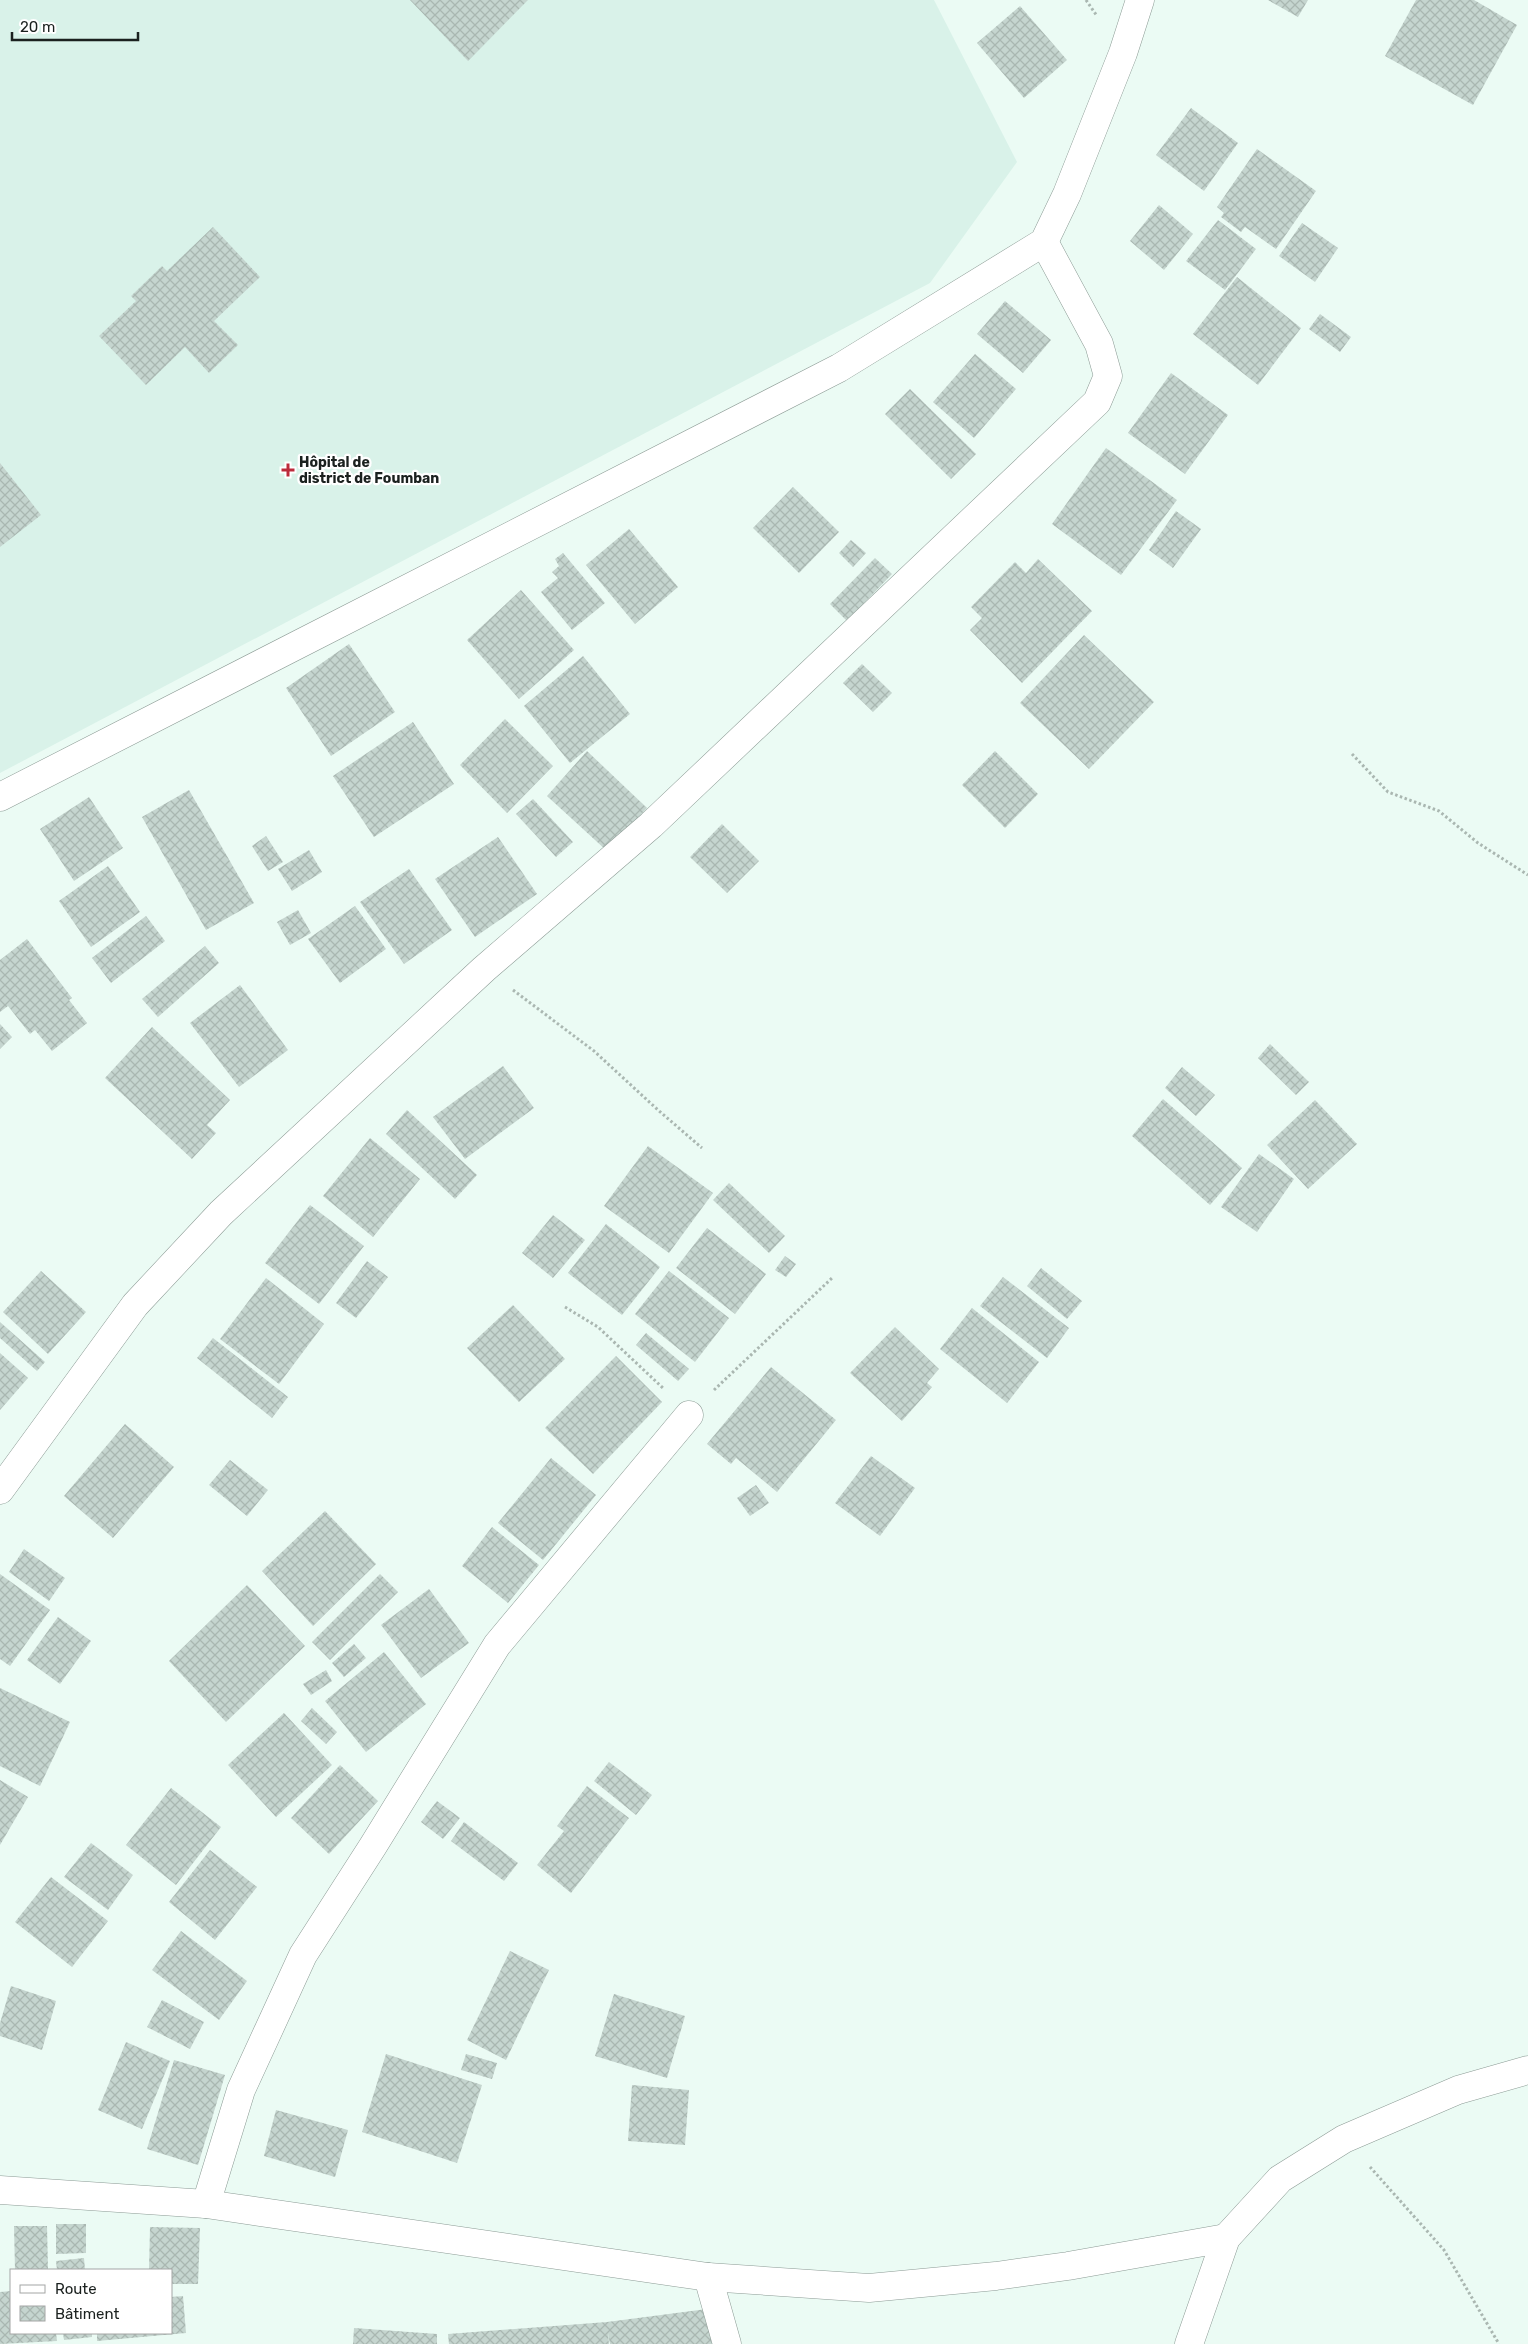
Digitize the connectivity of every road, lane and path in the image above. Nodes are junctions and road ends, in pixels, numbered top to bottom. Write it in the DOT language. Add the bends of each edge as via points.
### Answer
graph roads {
  1 [pos="1140,0"];
  2 [pos="1044,242"];
  3 [pos="1352,754"];
  4 [pos="0,797"];
  5 [pos="1528,875"];
  6 [pos="484,969"];
  7 [pos="702,1148"];
  8 [pos="832,1278"];
  9 [pos="564,1308"];
  10 [pos="689,1415"];
  11 [pos="0,1490"];
  12 [pos="1528,2070"];
  13 [pos="1344,2138"];
  14 [pos="0,2190"];
  15 [pos="206,2204"];
  16 [pos="1226,2238"];
  17 [pos="708,2277"];
  18 [pos="727,2344"];
  19 [pos="1189,2344"];
  20 [pos="1499,2344"];
  1 -- 2 [label="street" via="1123,53 1067,194"];
  2 -- 4 [label="street" via="839,368"];
  2 -- 6 [label="street" via="1099,344 1108,376 1097,402 651,825"];
  3 -- 5 [label="path" via="1388,792 1439,811 1478,843"];
  6 -- 7 [label="path" via="594,1051"];
  6 -- 11 [label="street" via="221,1213 141,1298"];
  8 -- 10 [label="path"];
  9 -- 10 [label="path" via="598,1327"];
  10 -- 15 [label="street" via="497,1645 303,1955 241,2090"];
  12 -- 13 [label="street" via="1458,2090"];
  13 -- 16 [label="street" via="1280,2178"];
  13 -- 20 [label="path" via="1444,2250"];
  14 -- 15 [label="street"];
  15 -- 17 [label="street"];
  16 -- 17 [label="street" via="1068,2266 869,2288"];
  16 -- 19 [label="street"];
  17 -- 18 [label="street"];
}
